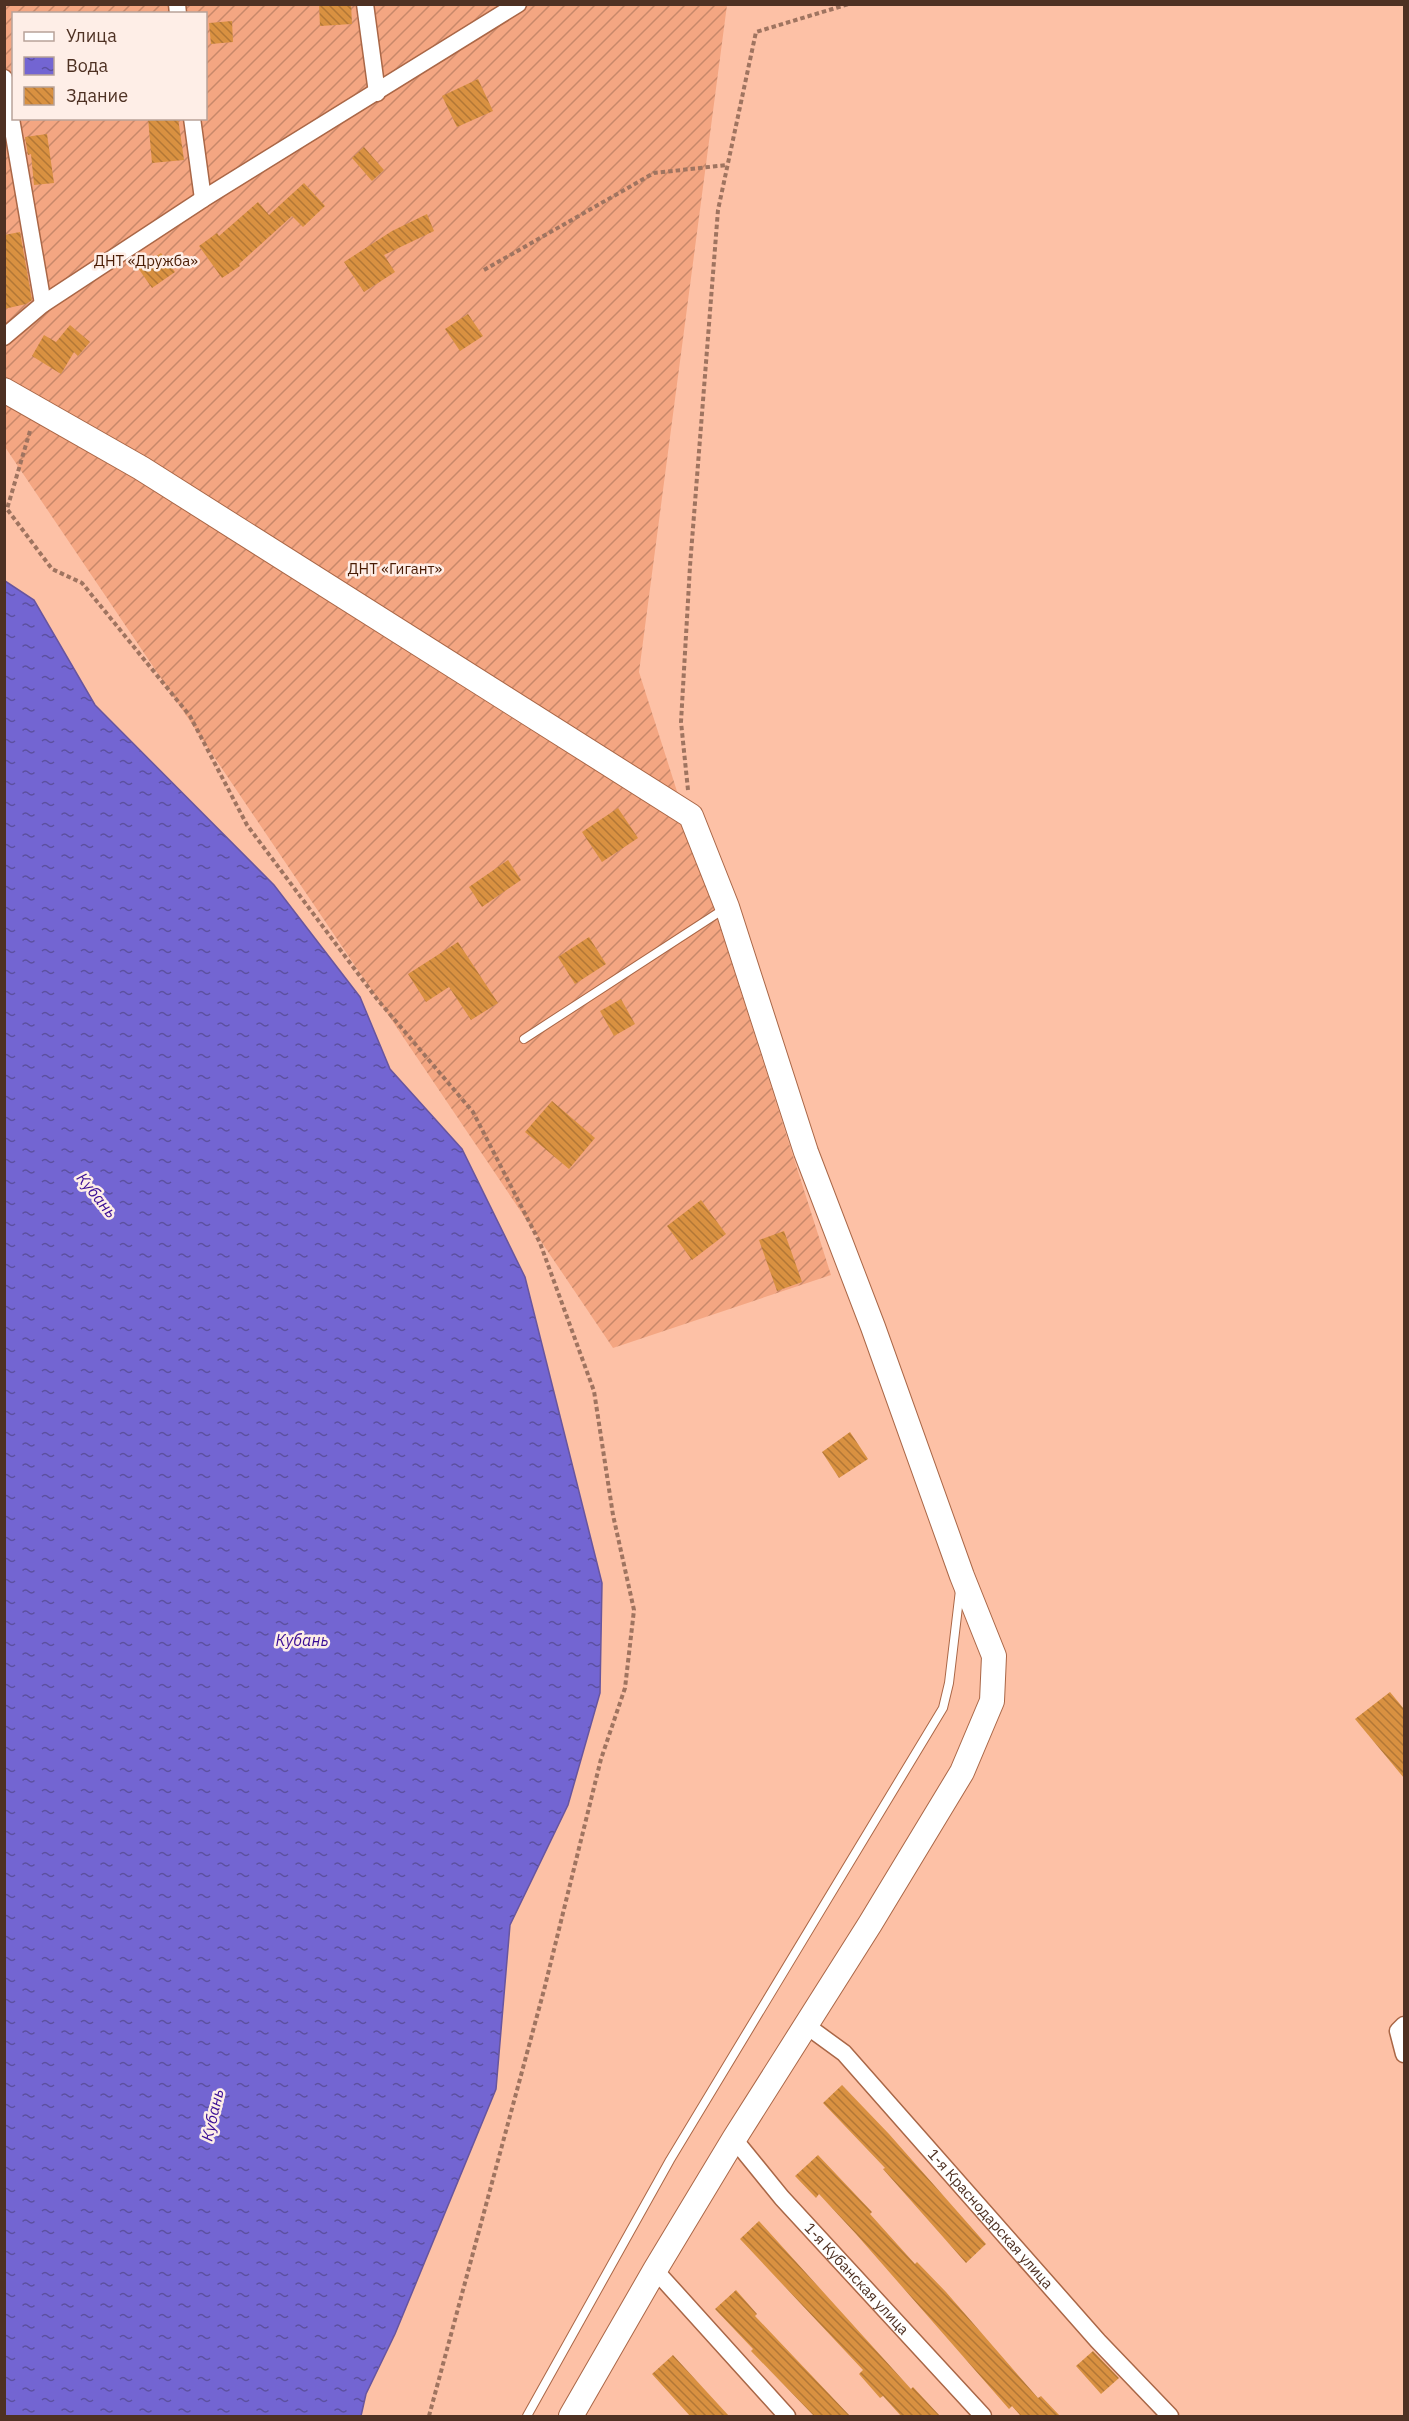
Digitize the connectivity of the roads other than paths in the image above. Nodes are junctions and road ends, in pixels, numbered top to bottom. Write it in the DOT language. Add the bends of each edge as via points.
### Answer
graph roads {
  1 [pos="364,4"];
  2 [pos="518,4"];
  3 [pos="4,78"];
  4 [pos="377,93"];
  5 [pos="192,120"];
  6 [pos="203,199"];
  7 [pos="43,304"];
  8 [pos="4,337"];
  9 [pos="4,390"];
  10 [pos="727,907"];
  11 [pos="524,1039"];
  12 [pos="962,1576"];
  13 [pos="1404,2025"];
  14 [pos="807,2026"];
  15 [pos="1404,2054"];
  16 [pos="734,2139"];
  17 [pos="655,2270"];
  18 [pos="577,2414"];
  19 [pos="526,2416"];
  20 [pos="787,2416"];
  21 [pos="983,2416"];
  22 [pos="1170,2416"];
  1 -- 4 [label="street"];
  2 -- 4 [label="street"];
  3 -- 7 [label="street"];
  4 -- 6 [label="street"];
  5 -- 6 [label="street"];
  6 -- 7 [label="street"];
  7 -- 8 [label="street"];
  9 -- 10 [label="street" via="141,468 691,816"];
  10 -- 11 [label="lane"];
  10 -- 12 [label="street" via="806,1152"];
  12 -- 14 [label="street" via="994,1656 992,1701 962,1772"];
  12 -- 19 [label="lane" via="943,1708 670,2160"];
  13 -- 15 [label="street" via="1398,2031"];
  14 -- 16 [label="street"];
  14 -- 22 [label="street, 1-я Краснодарская улица" via="844,2054 1098,2341"];
  16 -- 17 [label="street"];
  16 -- 21 [label="street, 1-я Кубанская улица" via="790,2207"];
  17 -- 18 [label="street"];
  17 -- 20 [label="street"];
}
